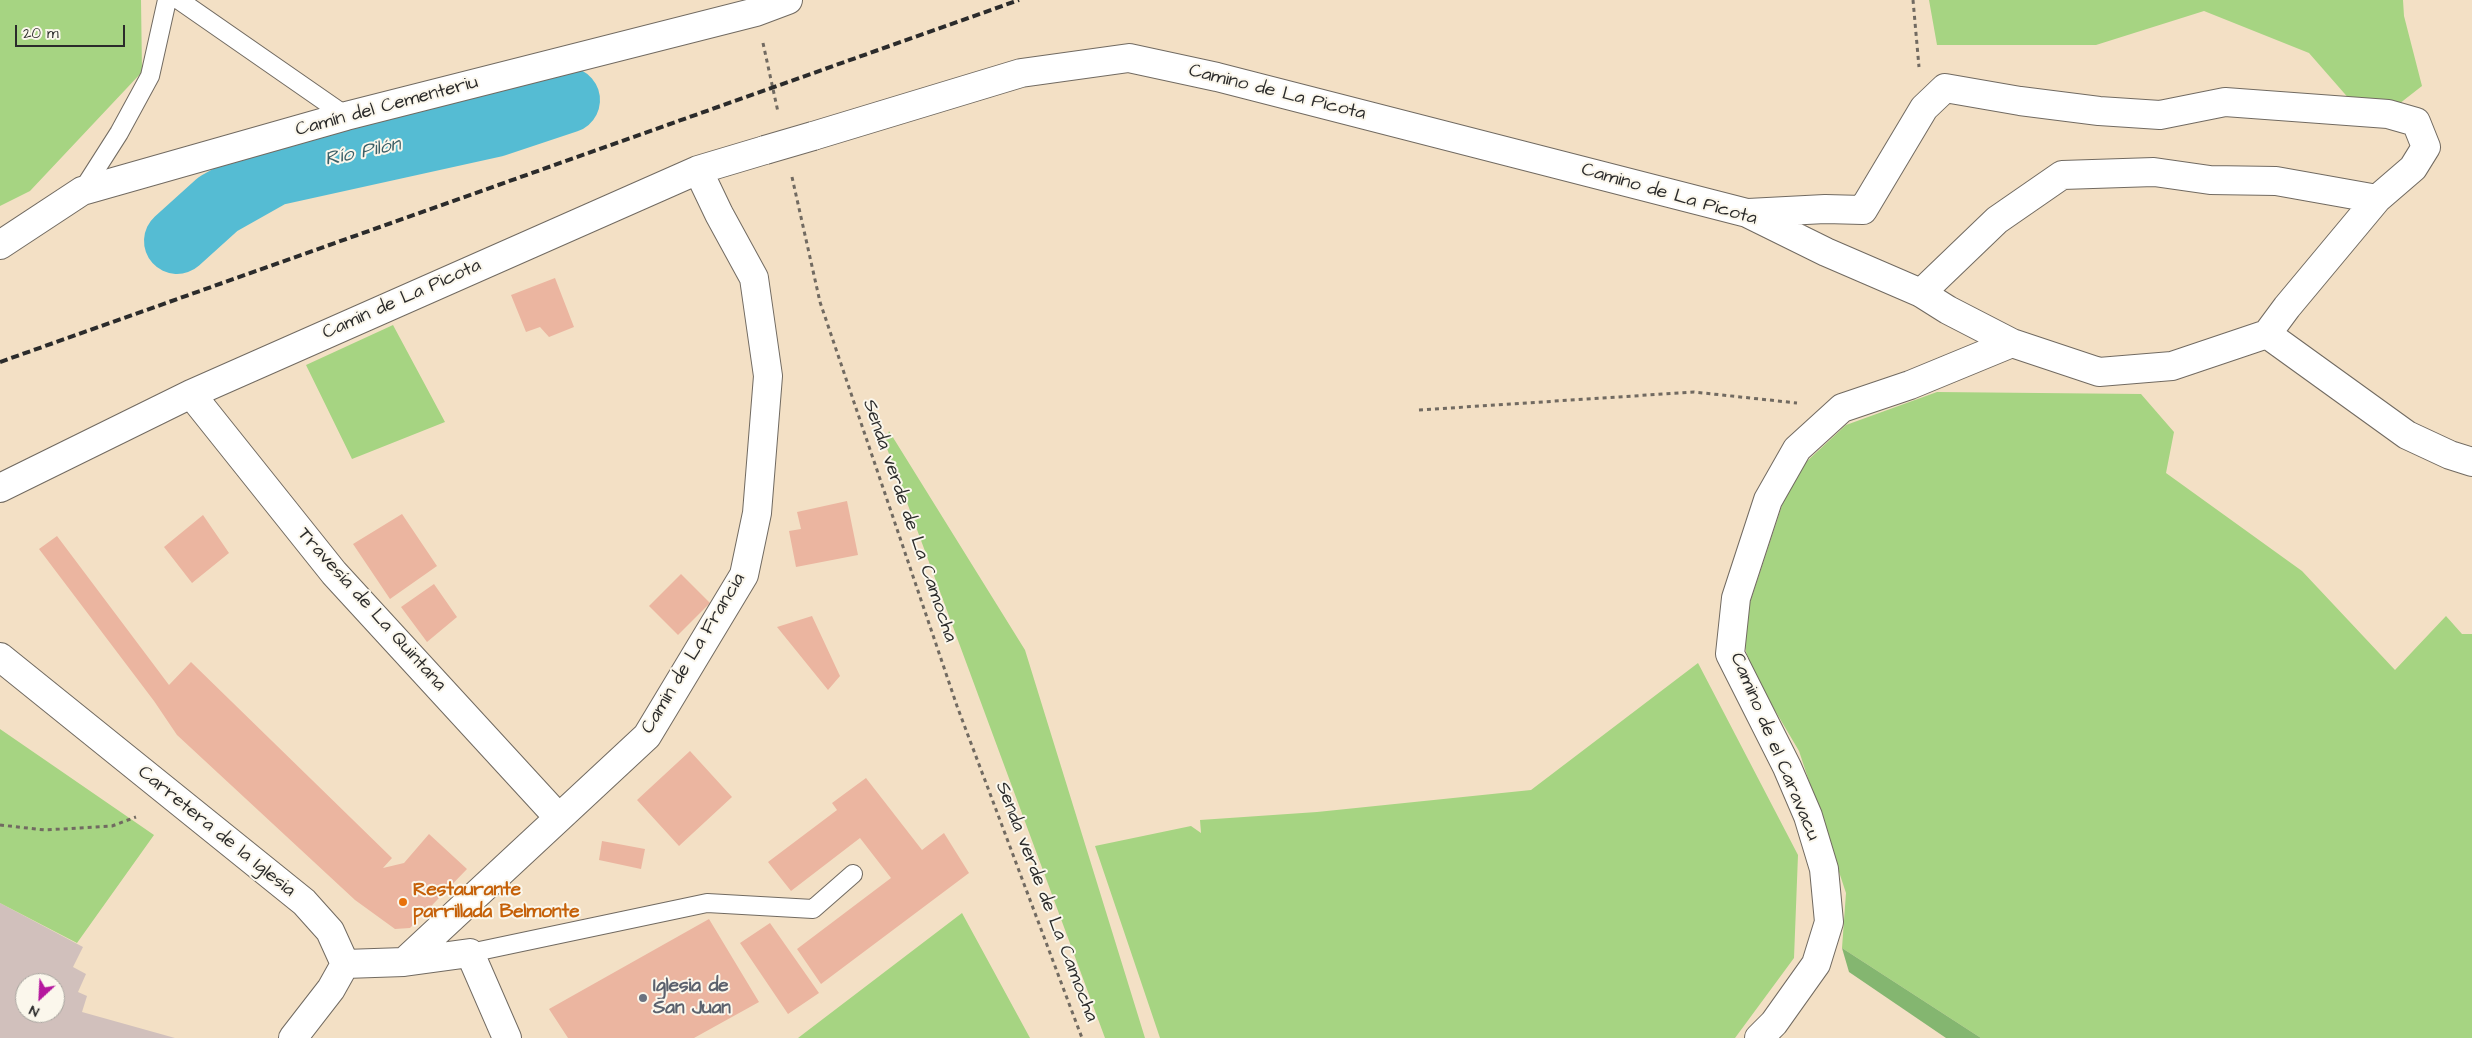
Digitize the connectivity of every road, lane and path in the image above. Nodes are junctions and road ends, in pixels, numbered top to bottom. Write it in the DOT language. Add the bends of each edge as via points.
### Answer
graph roads {
  1 [pos="167,0"];
  2 [pos="179,0"];
  3 [pos="788,0"];
  4 [pos="1913,0"];
  5 [pos="756,12"];
  6 [pos="1924,108"];
  7 [pos="346,116"];
  8 [pos="779,118"];
  9 [pos="813,136"];
  10 [pos="698,170"];
  11 [pos="792,176"];
  12 [pos="82,191"];
  13 [pos="2377,199"];
  14 [pos="1747,213"];
  15 [pos="0,245"];
  16 [pos="1921,293"];
  17 [pos="2267,334"];
  18 [pos="2012,343"];
  19 [pos="191,394"];
  20 [pos="1842,408"];
  21 [pos="1419,410"];
  22 [pos="2472,462"];
  23 [pos="0,488"];
  24 [pos="0,657"];
  25 [pos="136,817"];
  26 [pos="559,818"];
  27 [pos="0,825"];
  28 [pos="853,874"];
  29 [pos="470,953"];
  30 [pos="404,962"];
  31 [pos="345,964"];
  32 [pos="293,1038"];
  33 [pos="507,1038"];
  34 [pos="1082,1038"];
  35 [pos="1759,1038"];
  1 -- 12 [label="lane" via="150,76"];
  2 -- 7 [label="lane"];
  3 -- 5 [label="street, Camín del Cementeriu"];
  4 -- 6 [label="path"];
  5 -- 7 [label="street, Camín del Cementeriu"];
  5 -- 8 [label="path"];
  6 -- 13 [label="street" via="1945,88 2099,111 2160,114 2225,102 2388,114 2416,122 2426,147 2412,168"];
  6 -- 14 [label="street" via="1863,210"];
  7 -- 12 [label="street, Camín del Cementeriu"];
  9 -- 10 [label="street, Camin de La Picota, bridge"];
  9 -- 14 [label="street, Camino de La Picota" via="1021,73 1129,58"];
  10 -- 19 [label="street, Camin de La Picota"];
  10 -- 26 [label="street, Camin de La Francia" via="754,278 768,376 757,513 748,557 744,574 647,736"];
  11 -- 34 [label="path, Senda verde de La Camocha" via="820,302 957,706"];
  12 -- 15 [label="street, Camín del Cementeriu"];
  13 -- 16 [label="street" via="2276,181 2210,180 2154,172 2062,175 1997,220"];
  13 -- 17 [label="street"];
  14 -- 16 [label="street, Camino de La Picota"];
  16 -- 18 [label="street, Camino de La Picota"];
  17 -- 18 [label="street, Camino de La Picota" via="2172,366 2099,372"];
  17 -- 22 [label="street" via="2407,435"];
  18 -- 20 [label="street, Camino de el Caravacu" via="1910,385"];
  19 -- 23 [label="street, Camin de La Picota"];
  19 -- 26 [label="street, Travesía de La Quintana" via="334,573"];
  20 -- 21 [label="path" via="1694,392"];
  20 -- 35 [label="street, Camino de el Caravacu" via="1798,449 1768,500 1736,598 1730,654 1808,816 1824,869 1829,922 1816,964"];
  24 -- 31 [label="street, Carretera de la Iglesia" via="304,902 330,931"];
  25 -- 27 [label="path" via="112,826 45,830"];
  26 -- 30 [label="street, Camin de La Francia"];
  28 -- 29 [label="lane" via="813,909 707,903"];
  29 -- 30 [label="street"];
  29 -- 33 [label="street"];
  30 -- 31 [label="street"];
  31 -- 32 [label="street" via="331,989"];
}
